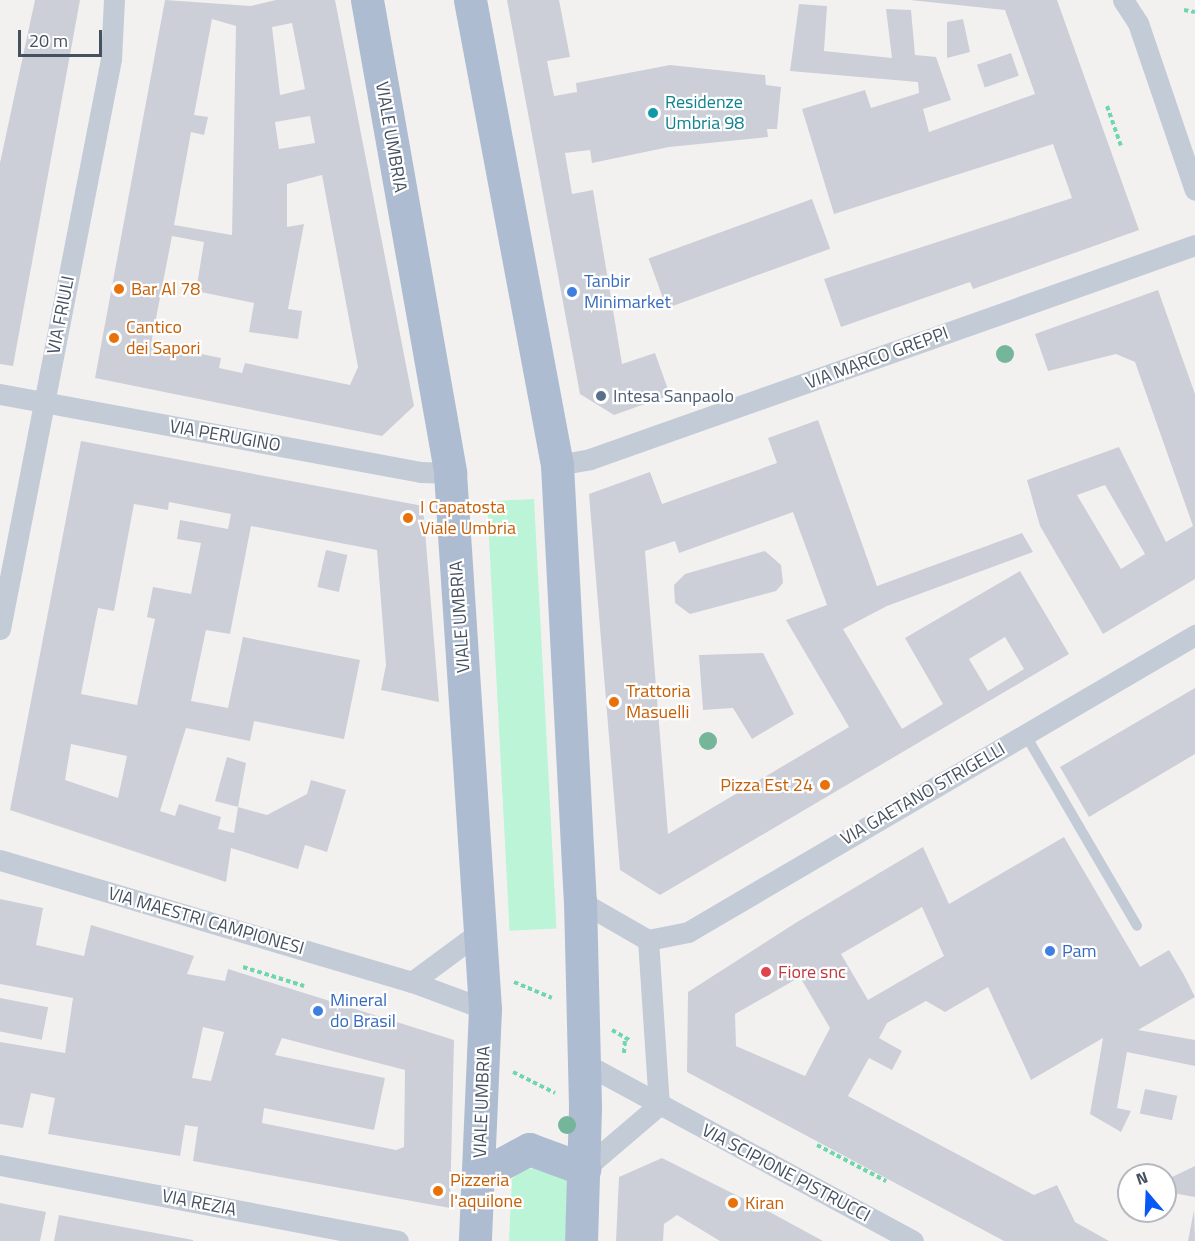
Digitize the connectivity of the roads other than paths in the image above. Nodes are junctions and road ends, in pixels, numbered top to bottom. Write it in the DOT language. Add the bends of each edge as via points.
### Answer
graph roads {
  1 [pos="114,0"];
  2 [pos="367,0"];
  3 [pos="470,0"];
  4 [pos="1123,0"];
  5 [pos="1139,0"];
  6 [pos="1137,22"];
  7 [pos="1195,190"];
  8 [pos="1195,244"];
  9 [pos="0,394"];
  10 [pos="44,402"];
  11 [pos="557,465"];
  12 [pos="450,473"];
  13 [pos="0,629"];
  14 [pos="1195,635"];
  15 [pos="1025,734"];
  16 [pos="0,860"];
  17 [pos="580,901"];
  18 [pos="1137,926"];
  19 [pos="481,931"];
  20 [pos="648,940"];
  21 [pos="412,982"];
  22 [pos="485,1009"];
  23 [pos="582,1062"];
  24 [pos="659,1105"];
  25 [pos="0,1165"];
  26 [pos="584,1169"];
  27 [pos="479,1176"];
  28 [pos="398,1241"];
  29 [pos="475,1241"];
  30 [pos="581,1241"];
  31 [pos="913,1241"];
  1 -- 10 [label="street, VIA FRIULI" via="111,59"];
  2 -- 12 [label="main road, VIALE UMBRIA"];
  3 -- 11 [label="main road"];
  4 -- 6 [label="street"];
  5 -- 6 [label="street"];
  6 -- 7 [label="street"];
  8 -- 11 [label="street, VIA MARCO GREPPI" via="590,459"];
  9 -- 10 [label="street, VIA PERUGINO"];
  10 -- 12 [label="street, VIA PERUGINO" via="421,472"];
  10 -- 13 [label="street, VIA FRIULI"];
  11 -- 17 [label="main road"];
  12 -- 19 [label="main road, VIALE UMBRIA"];
  14 -- 15 [label="street, VIA GAETANO STRIGELLI"];
  15 -- 18 [label="lane"];
  15 -- 20 [label="street, VIA GAETANO STRIGELLI" via="688,932"];
  16 -- 21 [label="street, VIA MAESTRI CAMPIONESI"];
  17 -- 20 [label="street"];
  17 -- 23 [label="main road"];
  19 -- 21 [label="street"];
  19 -- 22 [label="main road, VIALE UMBRIA"];
  20 -- 24 [label="street"];
  21 -- 22 [label="street, VIA MAESTRI CAMPIONESI"];
  22 -- 27 [label="main road, VIALE UMBRIA"];
  23 -- 24 [label="street"];
  23 -- 26 [label="main road"];
  24 -- 26 [label="street"];
  24 -- 31 [label="street, VIA SCIPIONE PISTRUCCI"];
  25 -- 28 [label="street, VIA REZIA"];
  26 -- 27 [label="main road" via="530,1149"];
  26 -- 30 [label="main road"];
  27 -- 29 [label="main road, VIALE UMBRIA"];
}
